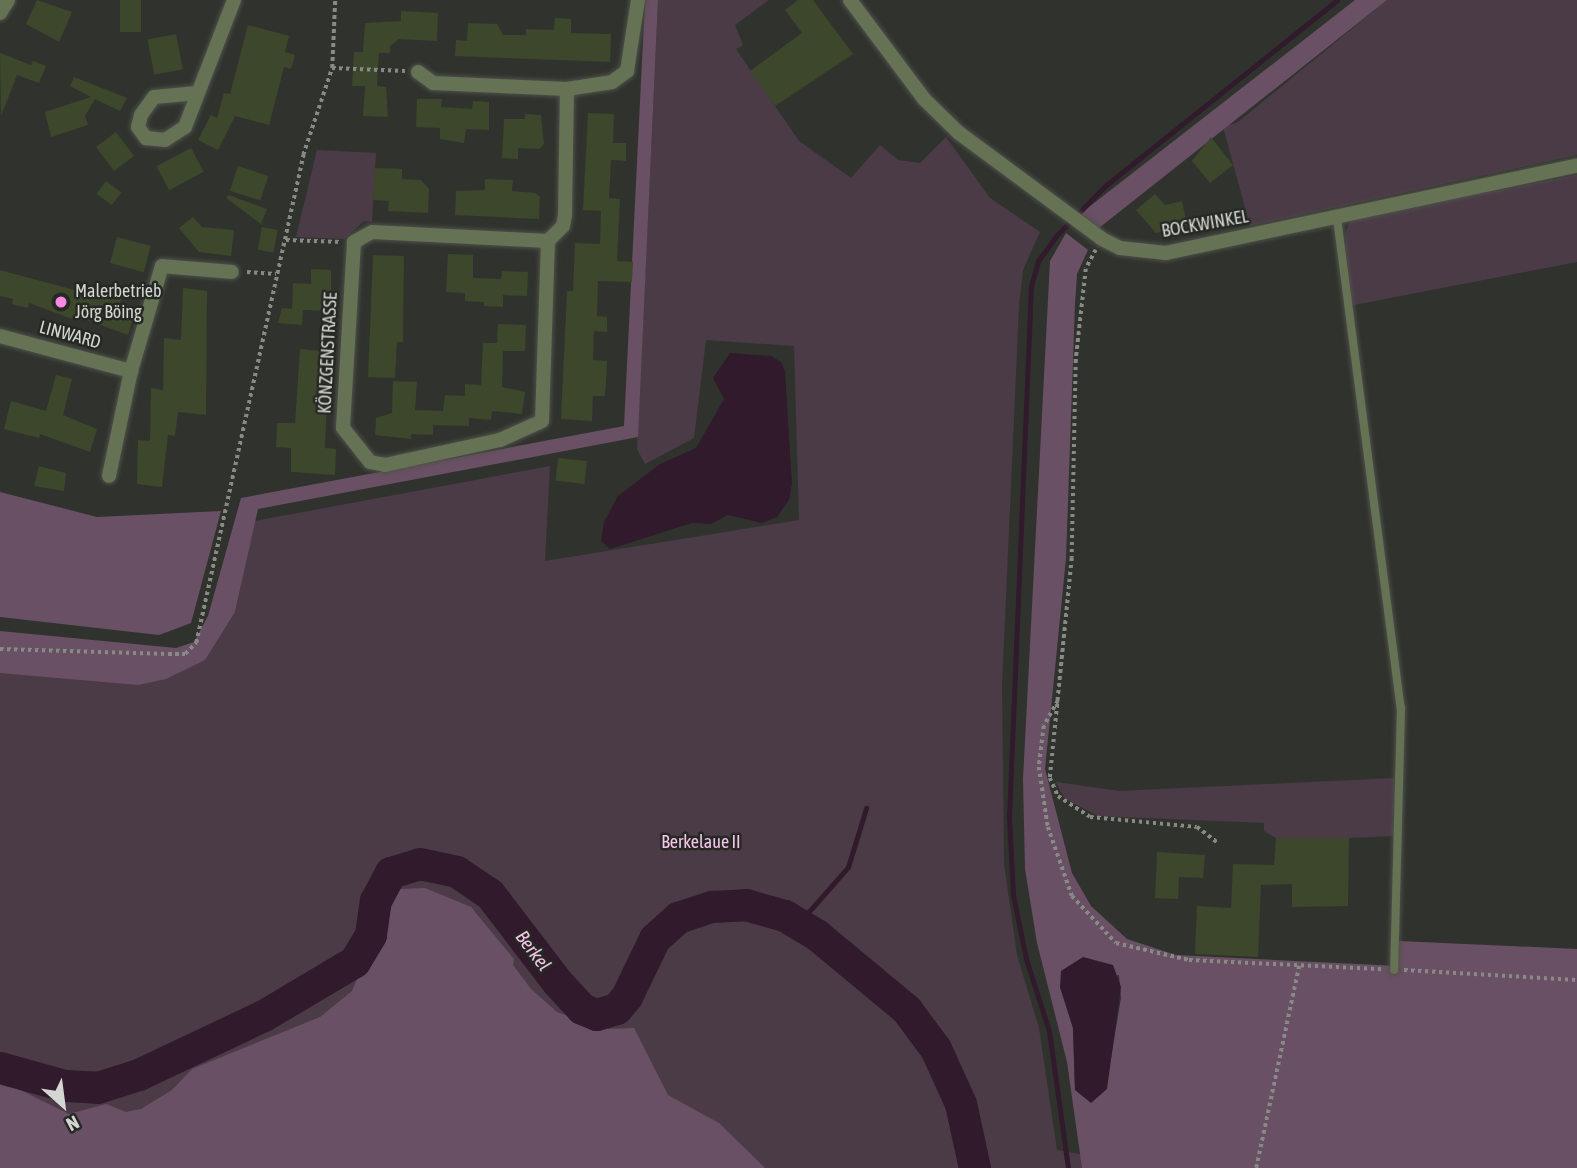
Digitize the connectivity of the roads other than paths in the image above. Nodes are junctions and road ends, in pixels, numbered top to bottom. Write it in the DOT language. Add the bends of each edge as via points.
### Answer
graph roads {
  1 [pos="8,0"];
  2 [pos="234,0"];
  3 [pos="638,0"];
  4 [pos="850,0"];
  5 [pos="0,13"];
  6 [pos="418,72"];
  7 [pos="567,89"];
  8 [pos="197,93"];
  9 [pos="1577,166"];
  10 [pos="1337,218"];
  11 [pos="548,241"];
  12 [pos="232,272"];
  13 [pos="0,336"];
  14 [pos="131,371"];
  15 [pos="108,476"];
  16 [pos="1394,970"];
  1 -- 5 [label="street"];
  2 -- 8 [label="street" via="216,56"];
  3 -- 7 [label="street" via="628,71 612,82"];
  4 -- 10 [label="street, BOCKWINKEL" via="924,99 958,133 1102,239 1121,248 1166,253"];
  6 -- 7 [label="street" via="433,83"];
  7 -- 11 [label="street, KÖNZGENSTRASSE" via="565,215 563,226"];
  9 -- 10 [label="street, BOCKWINKEL"];
  10 -- 16 [label="lane" via="1401,708"];
  11 -- 11 [label="street, KÖNZGENSTRASSE" via="372,232 354,242 343,428 370,462 385,465 500,440 542,421"];
  12 -- 14 [label="street" via="162,266"];
  13 -- 14 [label="street, LINWARD"];
  14 -- 15 [label="street"];
}
